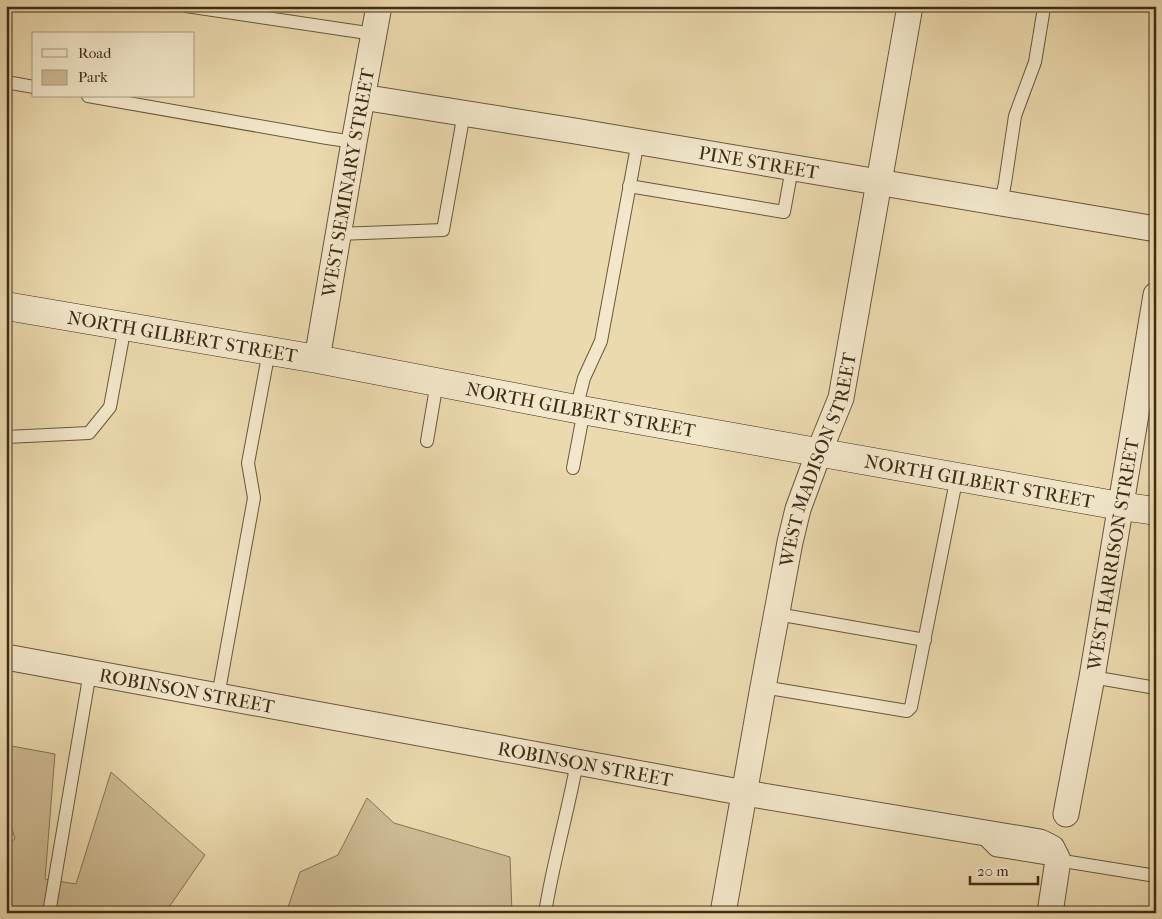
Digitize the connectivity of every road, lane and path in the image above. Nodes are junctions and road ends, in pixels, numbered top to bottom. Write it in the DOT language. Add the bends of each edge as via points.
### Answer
graph roads {
  1 [pos="186,6"];
  2 [pos="379,6"];
  3 [pos="910,6"];
  4 [pos="1044,8"];
  5 [pos="374,34"];
  6 [pos="6,82"];
  7 [pos="32,87"];
  8 [pos="362,97"];
  9 [pos="99,98"];
  10 [pos="464,113"];
  11 [pos="638,141"];
  12 [pos="354,142"];
  13 [pos="792,168"];
  14 [pos="879,181"];
  15 [pos="629,186"];
  16 [pos="1001,202"];
  17 [pos="1156,228"];
  18 [pos="338,234"];
  19 [pos="1156,295"];
  20 [pos="6,306"];
  21 [pos="125,326"];
  22 [pos="269,351"];
  23 [pos="317,359"];
  24 [pos="1149,375"];
  25 [pos="437,382"];
  26 [pos="580,410"];
  27 [pos="6,436"];
  28 [pos="427,441"];
  29 [pos="819,452"];
  30 [pos="573,468"];
  31 [pos="957,476"];
  32 [pos="1120,506"];
  33 [pos="1156,511"];
  34 [pos="777,614"];
  35 [pos="925,640"];
  36 [pos="6,657"];
  37 [pos="90,672"];
  38 [pos="1092,677"];
  39 [pos="763,687"];
  40 [pos="1156,688"];
  41 [pos="218,696"];
  42 [pos="577,762"];
  43 [pos="745,793"];
  44 [pos="1066,814"];
  45 [pos="1058,860"];
  46 [pos="1156,876"];
  47 [pos="49,913"];
  48 [pos="545,913"];
  49 [pos="723,913"];
  50 [pos="1050,913"];
  1 -- 5 [label="lane"];
  2 -- 5 [label="street, WEST SEMINARY STREET"];
  3 -- 14 [label="street, WEST MADISON STREET"];
  4 -- 16 [label="lane" via="1035,62 1015,116"];
  5 -- 8 [label="street, WEST SEMINARY STREET"];
  6 -- 7 [label="lane"];
  8 -- 10 [label="street, PINE STREET"];
  8 -- 12 [label="street, WEST SEMINARY STREET"];
  9 -- 12 [label="lane"];
  10 -- 11 [label="street, PINE STREET"];
  10 -- 18 [label="lane" via="443,230"];
  11 -- 13 [label="street, PINE STREET"];
  11 -- 15 [label="lane"];
  12 -- 18 [label="street, WEST SEMINARY STREET"];
  13 -- 14 [label="street, PINE STREET"];
  13 -- 15 [label="lane" via="784,212"];
  14 -- 16 [label="street, PINE STREET"];
  14 -- 29 [label="street, WEST MADISON STREET" via="841,398"];
  15 -- 26 [label="lane" via="601,340 584,378"];
  16 -- 17 [label="street, PINE STREET"];
  18 -- 23 [label="street, WEST SEMINARY STREET"];
  19 -- 24 [label="street, WEST HARRISON STREET"];
  20 -- 21 [label="main road, NORTH GILBERT STREET"];
  21 -- 22 [label="main road, NORTH GILBERT STREET"];
  21 -- 27 [label="lane" via="110,407 89,433"];
  22 -- 23 [label="main road, NORTH GILBERT STREET"];
  22 -- 41 [label="lane" via="248,464 254,498"];
  23 -- 25 [label="main road, NORTH GILBERT STREET"];
  24 -- 32 [label="street, WEST HARRISON STREET"];
  25 -- 26 [label="main road, NORTH GILBERT STREET"];
  25 -- 28 [label="lane"];
  26 -- 29 [label="main road, NORTH GILBERT STREET"];
  26 -- 30 [label="lane"];
  29 -- 31 [label="main road, NORTH GILBERT STREET"];
  29 -- 34 [label="street, WEST MADISON STREET" via="798,509"];
  31 -- 32 [label="main road, NORTH GILBERT STREET"];
  31 -- 35 [label="lane"];
  32 -- 33 [label="main road, NORTH GILBERT STREET"];
  32 -- 38 [label="street, WEST HARRISON STREET"];
  34 -- 35 [label="lane"];
  34 -- 39 [label="street, WEST MADISON STREET"];
  35 -- 39 [label="lane" via="911,707 907,711"];
  36 -- 37 [label="street, ROBINSON STREET"];
  37 -- 41 [label="street, ROBINSON STREET"];
  37 -- 47 [label="lane"];
  38 -- 40 [label="lane"];
  38 -- 44 [label="street, WEST HARRISON STREET"];
  39 -- 43 [label="street, WEST MADISON STREET"];
  41 -- 42 [label="street, ROBINSON STREET"];
  42 -- 43 [label="street, ROBINSON STREET"];
  42 -- 48 [label="lane"];
  43 -- 45 [label="street, ROBINSON STREET" via="1040,842 1052,848"];
  43 -- 49 [label="street, WEST MADISON STREET"];
  45 -- 46 [label="lane"];
  45 -- 50 [label="street"];
}
